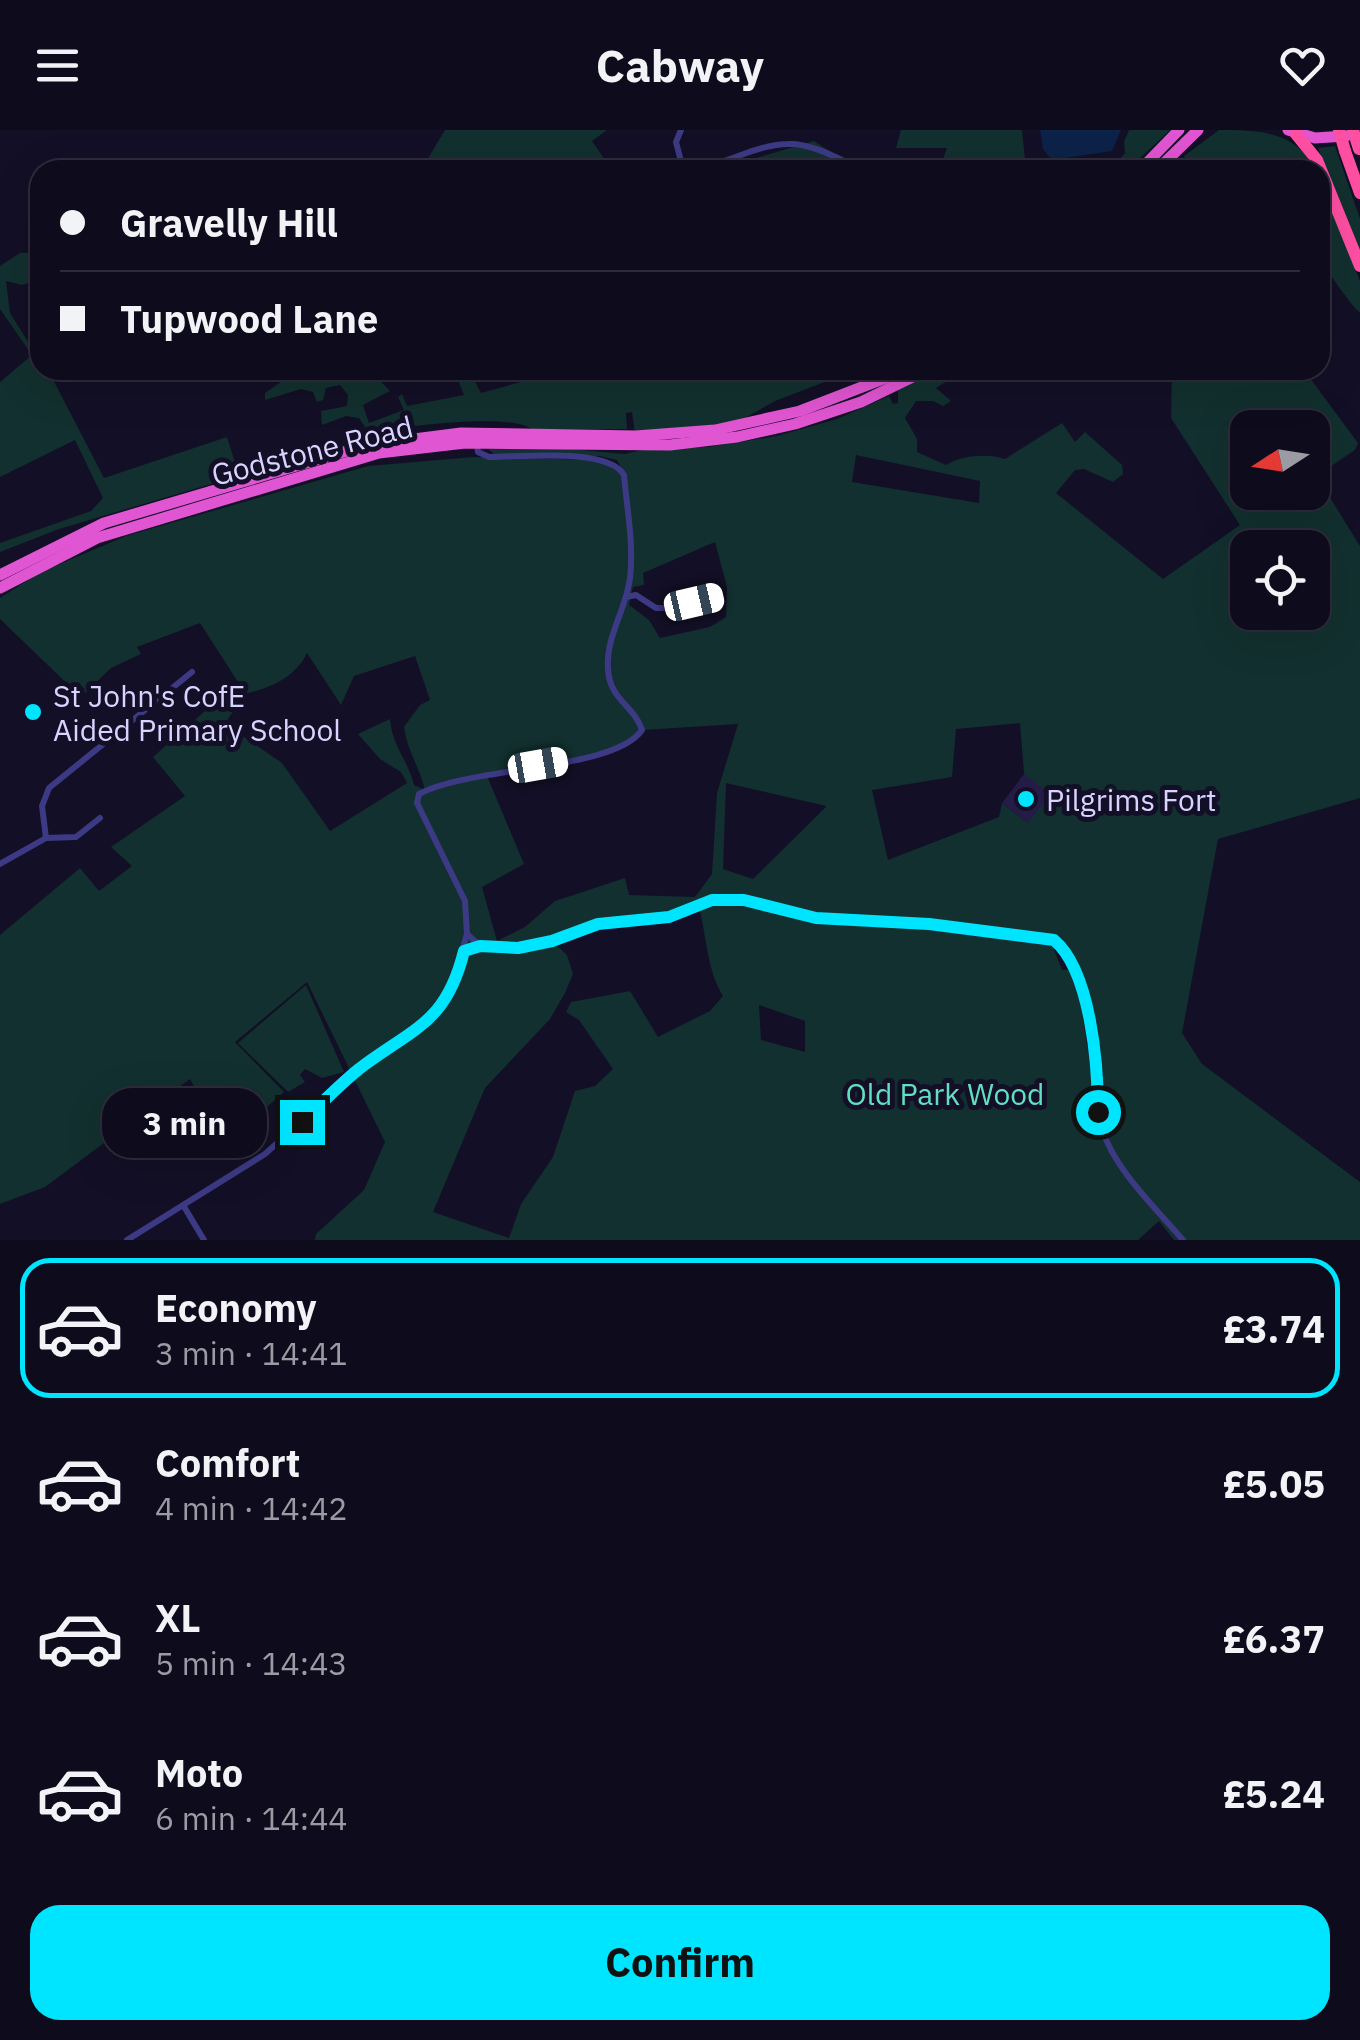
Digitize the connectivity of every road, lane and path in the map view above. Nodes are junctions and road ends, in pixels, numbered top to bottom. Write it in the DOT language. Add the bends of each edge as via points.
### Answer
graph roads {
  1 [pos="681,130"];
  2 [pos="1180,130"];
  3 [pos="1198,130"];
  4 [pos="1339,130"];
  5 [pos="1353,130"];
  6 [pos="1292,132"];
  7 [pos="1360,134"];
  8 [pos="1355,151"];
  9 [pos="681,160"];
  10 [pos="729,160"];
  11 [pos="838,160"];
  12 [pos="1150,160"];
  13 [pos="1168,160"];
  14 [pos="1317,160"];
  15 [pos="1330,192"];
  16 [pos="1360,193"];
  17 [pos="1360,266"];
  18 [pos="880,380"];
  19 [pos="906,380"];
  20 [pos="477,443"];
  21 [pos="0,575"];
  22 [pos="0,588"];
  23 [pos="624,598"];
  24 [pos="714,598"];
  25 [pos="192,672"];
  26 [pos="100,818"];
  27 [pos="46,838"];
  28 [pos="0,864"];
  29 [pos="468,934"];
  30 [pos="480,946"];
  31 [pos="464,951"];
  32 [pos="183,1205"];
  33 [pos="133,1238"];
  34 [pos="204,1240"];
  35 [pos="1183,1240"];
  1 -- 9 [label="street"];
  2 -- 12 [label="highway"];
  3 -- 13 [label="highway"];
  4 -- 8 [label="highway, bridge"];
  5 -- 8 [label="highway, bridge"];
  6 -- 7 [label="highway" via="1322,138"];
  6 -- 14 [label="highway"];
  8 -- 16 [label="highway"];
  10 -- 11 [label="street" via="793,143"];
  15 -- 17 [label="highway"];
  18 -- 21 [label="highway, Godstone Road" via="745,424 636,436 461,433 384,442 104,523"];
  19 -- 20 [label="highway, Godstone Road" via="772,430 670,445"];
  20 -- 22 [label="highway, Godstone Road" via="379,453 154,518 68,550"];
  20 -- 23 [label="street" via="478,452 489,457 603,458 620,468 632,543"];
  23 -- 24 [label="street" via="636,594 656,608"];
  23 -- 29 [label="street" via="608,675 640,722 634,740 596,756 465,780 417,799 466,901"];
  25 -- 27 [label="street" via="49,788 42,806"];
  26 -- 27 [label="street" via="76,836"];
  27 -- 28 [label="street"];
  29 -- 30 [label="street"];
  29 -- 31 [label="street"];
  30 -- 31 [label="street"];
  30 -- 35 [label="street" via="518,948 598,924 669,917 712,900 744,900 816,918 1054,940 1085,992 1106,1141"];
  31 -- 32 [label="street" via="450,991 429,1021 358,1070 265,1154"];
  32 -- 33 [label="street"];
  32 -- 34 [label="street"];
}
